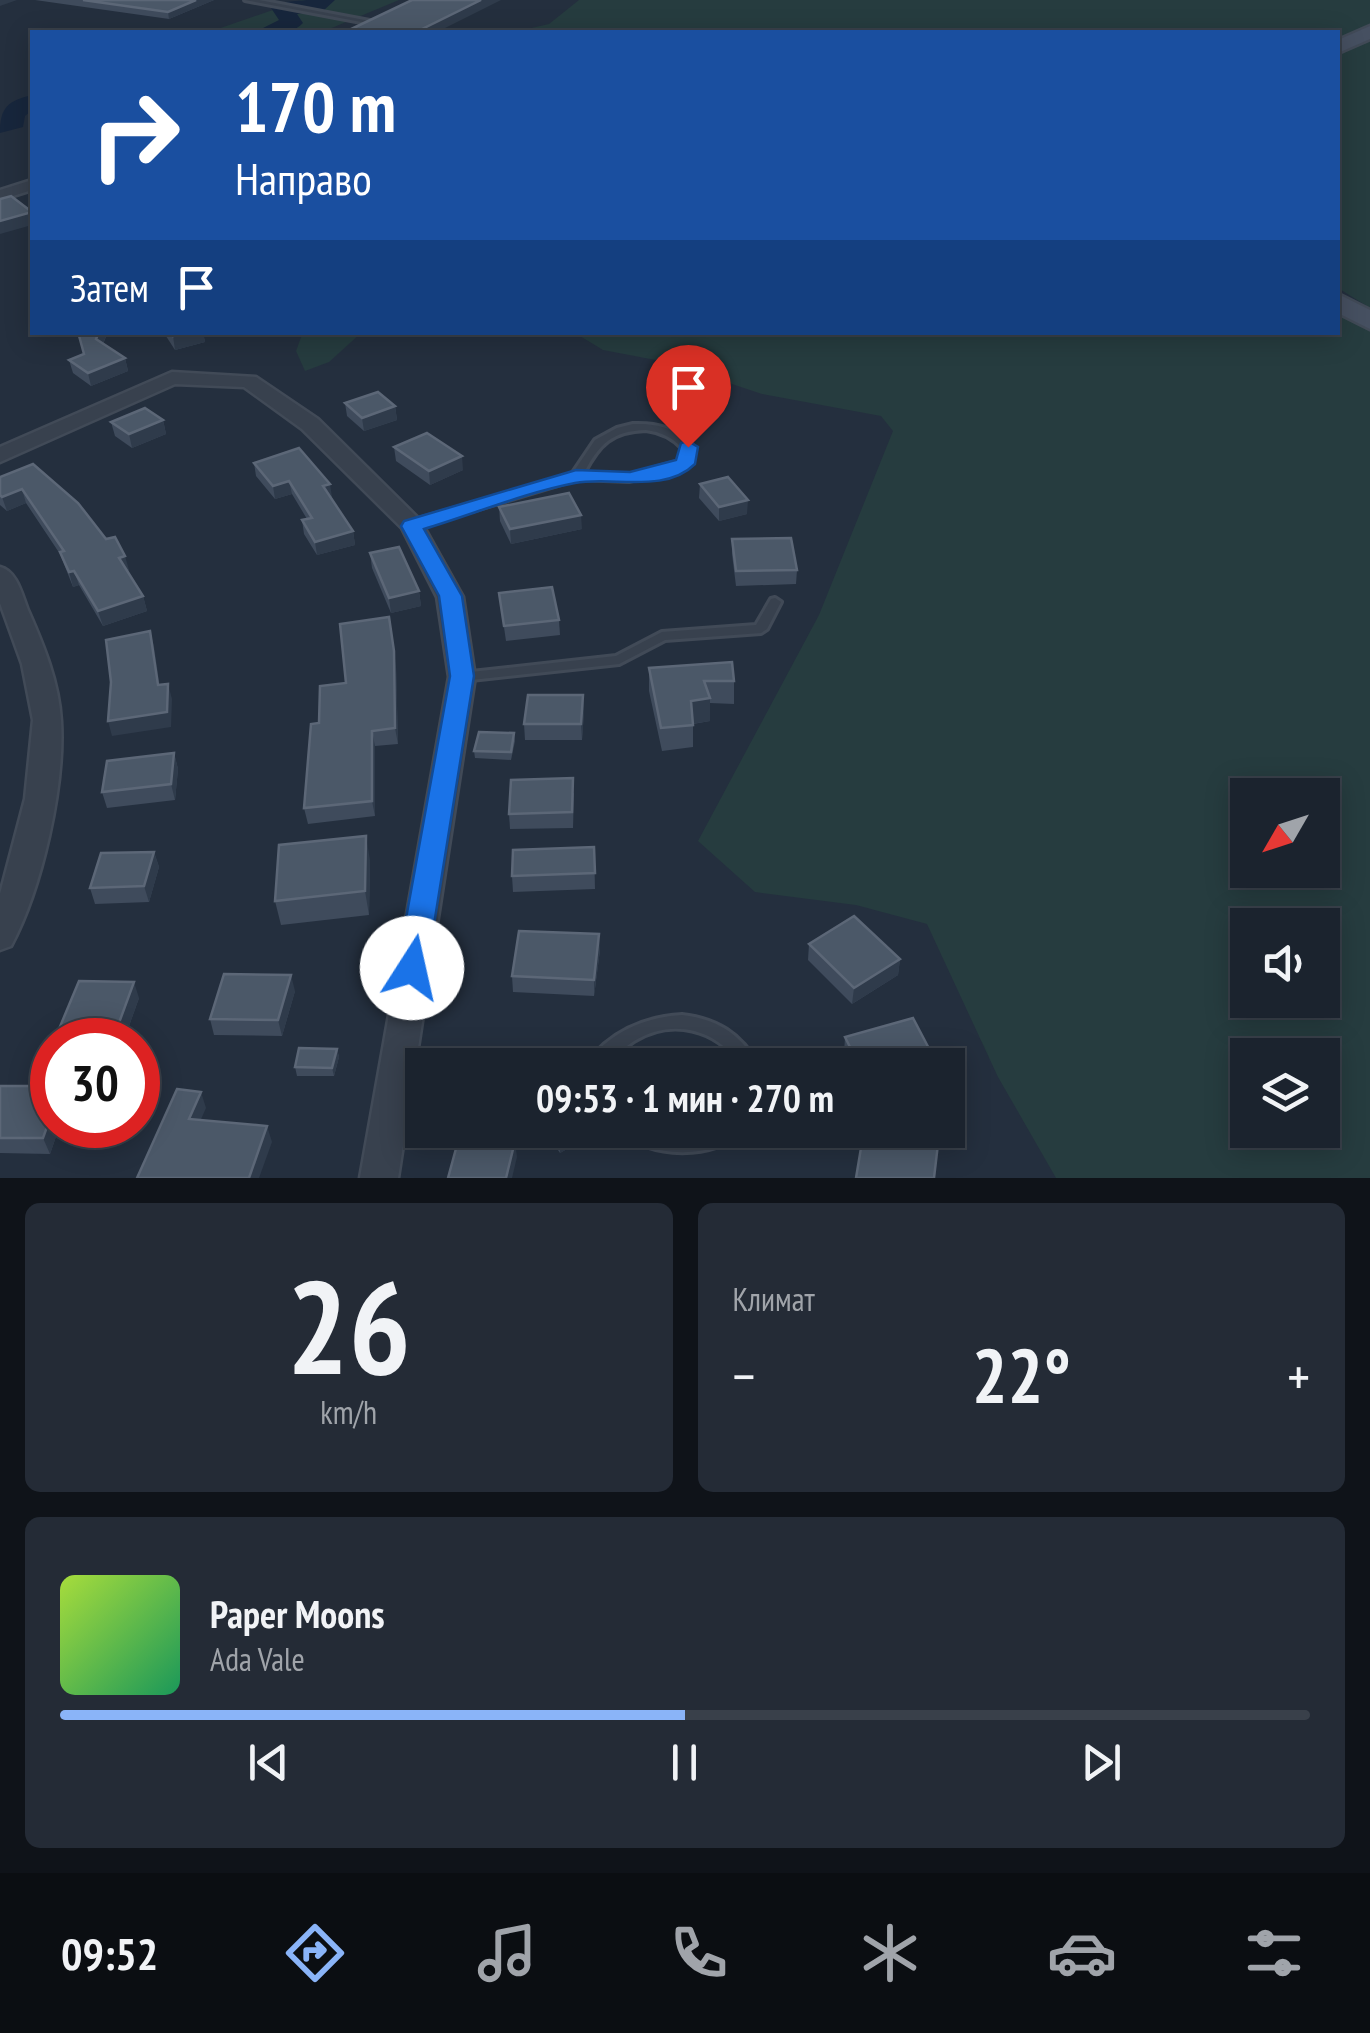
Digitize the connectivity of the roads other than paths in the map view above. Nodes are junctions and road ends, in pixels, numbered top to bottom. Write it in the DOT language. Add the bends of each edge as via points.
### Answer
graph roads {
  1 [pos="248,0"];
  2 [pos="386,14"];
  3 [pos="372,22"];
  4 [pos="358,30"];
  5 [pos="1370,32"];
  6 [pos="1340,46"];
  7 [pos="30,185"];
  8 [pos="0,195"];
  9 [pos="1340,303"];
  10 [pos="1370,321"];
  11 [pos="0,455"];
  12 [pos="576,476"];
  13 [pos="412,526"];
  14 [pos="0,574"];
  15 [pos="776,602"];
  16 [pos="462,676"];
  17 [pos="0,937"];
  18 [pos="615,1048"];
  19 [pos="738,1048"];
  20 [pos="393,1077"];
  21 [pos="405,1077"];
  22 [pos="379,1178"];
  1 -- 3 [label="lane"];
  2 -- 3 [label="lane"];
  3 -- 4 [label="lane"];
  5 -- 6 [label="street"];
  7 -- 8 [label="street"];
  9 -- 10 [label="street"];
  11 -- 13 [label="street" via="172,378 250,381 310,424"];
  12 -- 12 [label="lane" via="599,442 622,430 664,430 688,447 685,464 673,469 630,478"];
  12 -- 13 [label="lane"];
  13 -- 16 [label="street" via="450,596"];
  14 -- 17 [label="street" via="25,630 47,720 36,820"];
  15 -- 16 [label="lane" via="762,629 662,636 619,660"];
  16 -- 20 [label="street"];
  18 -- 19 [label="lane" via="651,1025 691,1022 716,1028"];
  20 -- 21 [label="lane"];
  20 -- 22 [label="street"];
}
